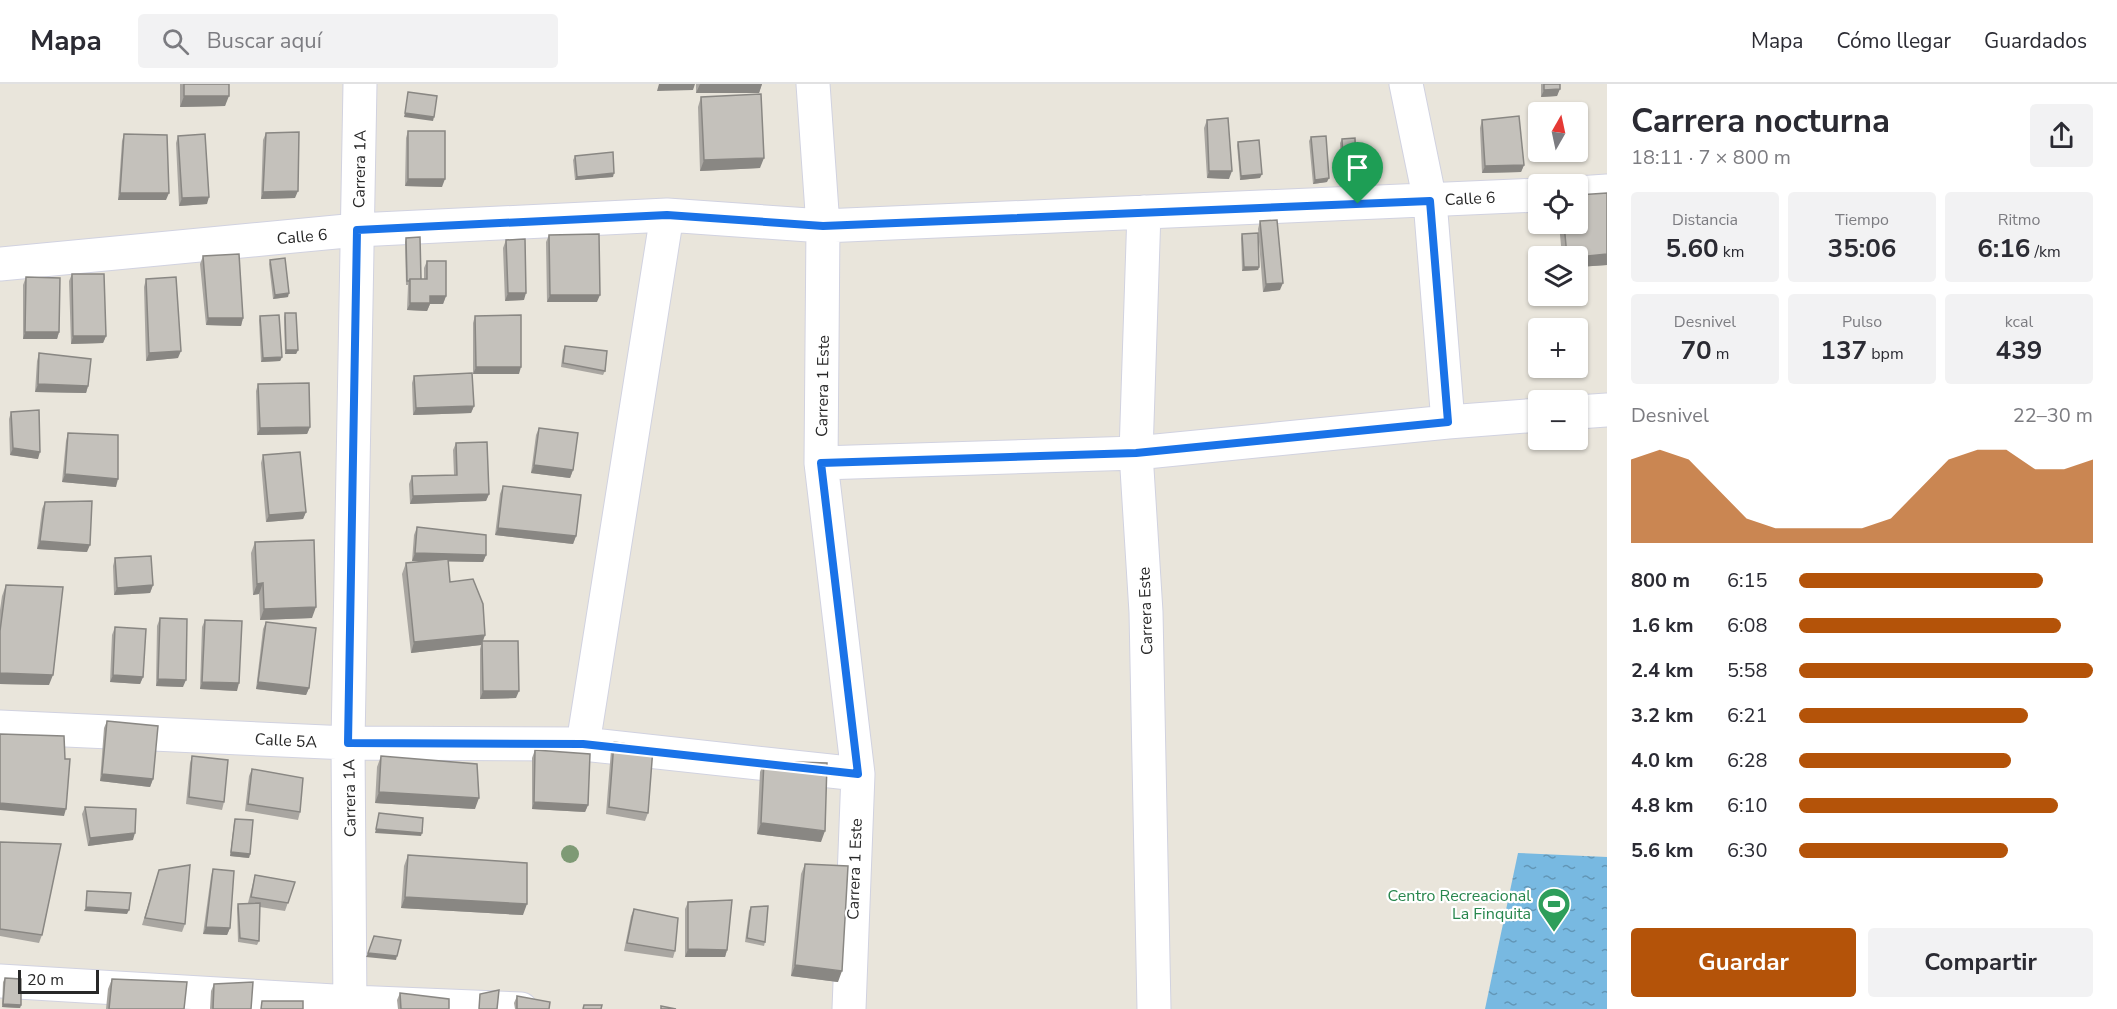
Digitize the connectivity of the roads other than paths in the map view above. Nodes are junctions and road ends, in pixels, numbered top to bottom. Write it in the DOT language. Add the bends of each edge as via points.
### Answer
graph roads {
  1 [pos="360,84"];
  2 [pos="813,84"];
  3 [pos="1406,84"];
  4 [pos="1607,191"];
  5 [pos="1588,192"];
  6 [pos="1528,196"];
  7 [pos="1430,201"];
  8 [pos="1144,213"];
  9 [pos="667,215"];
  10 [pos="823,226"];
  11 [pos="357,230"];
  12 [pos="0,264"];
  13 [pos="1607,410"];
  14 [pos="1588,411"];
  15 [pos="1528,416"];
  16 [pos="1448,422"];
  17 [pos="1136,453"];
  18 [pos="821,463"];
  19 [pos="0,727"];
  20 [pos="348,743"];
  21 [pos="583,744"];
  22 [pos="858,774"];
  23 [pos="0,981"];
  24 [pos="351,1006"];
  25 [pos="521,1009"];
  26 [pos="849,1009"];
  27 [pos="1154,1009"];
  1 -- 11 [label="street, Carrera 1A"];
  2 -- 10 [label="street, Carrera 1 Este"];
  3 -- 7 [label="street"];
  4 -- 5 [label="street"];
  6 -- 7 [label="street, Calle 6"];
  7 -- 8 [label="street, Calle 6"];
  7 -- 16 [label="street"];
  8 -- 10 [label="street, Calle 6"];
  8 -- 17 [label="street, Carrera Este"];
  9 -- 10 [label="street, Calle 6"];
  9 -- 11 [label="street, Calle 6"];
  9 -- 21 [label="street"];
  10 -- 18 [label="street, Carrera 1 Este"];
  11 -- 12 [label="street, Calle 6"];
  11 -- 20 [label="street, Carrera 1A"];
  13 -- 14 [label="street"];
  15 -- 16 [label="street"];
  16 -- 17 [label="street"];
  17 -- 18 [label="street"];
  17 -- 27 [label="street, Carrera Este" via="1146,612"];
  18 -- 22 [label="street, Carrera 1 Este"];
  19 -- 20 [label="street, Calle 5A"];
  20 -- 21 [label="street, Calle 5A"];
  20 -- 24 [label="street, Carrera 1A"];
  21 -- 22 [label="street, Calle 5A"];
  22 -- 26 [label="street, Carrera 1 Este"];
  23 -- 24 [label="street"];
  24 -- 25 [label="street"];
}
